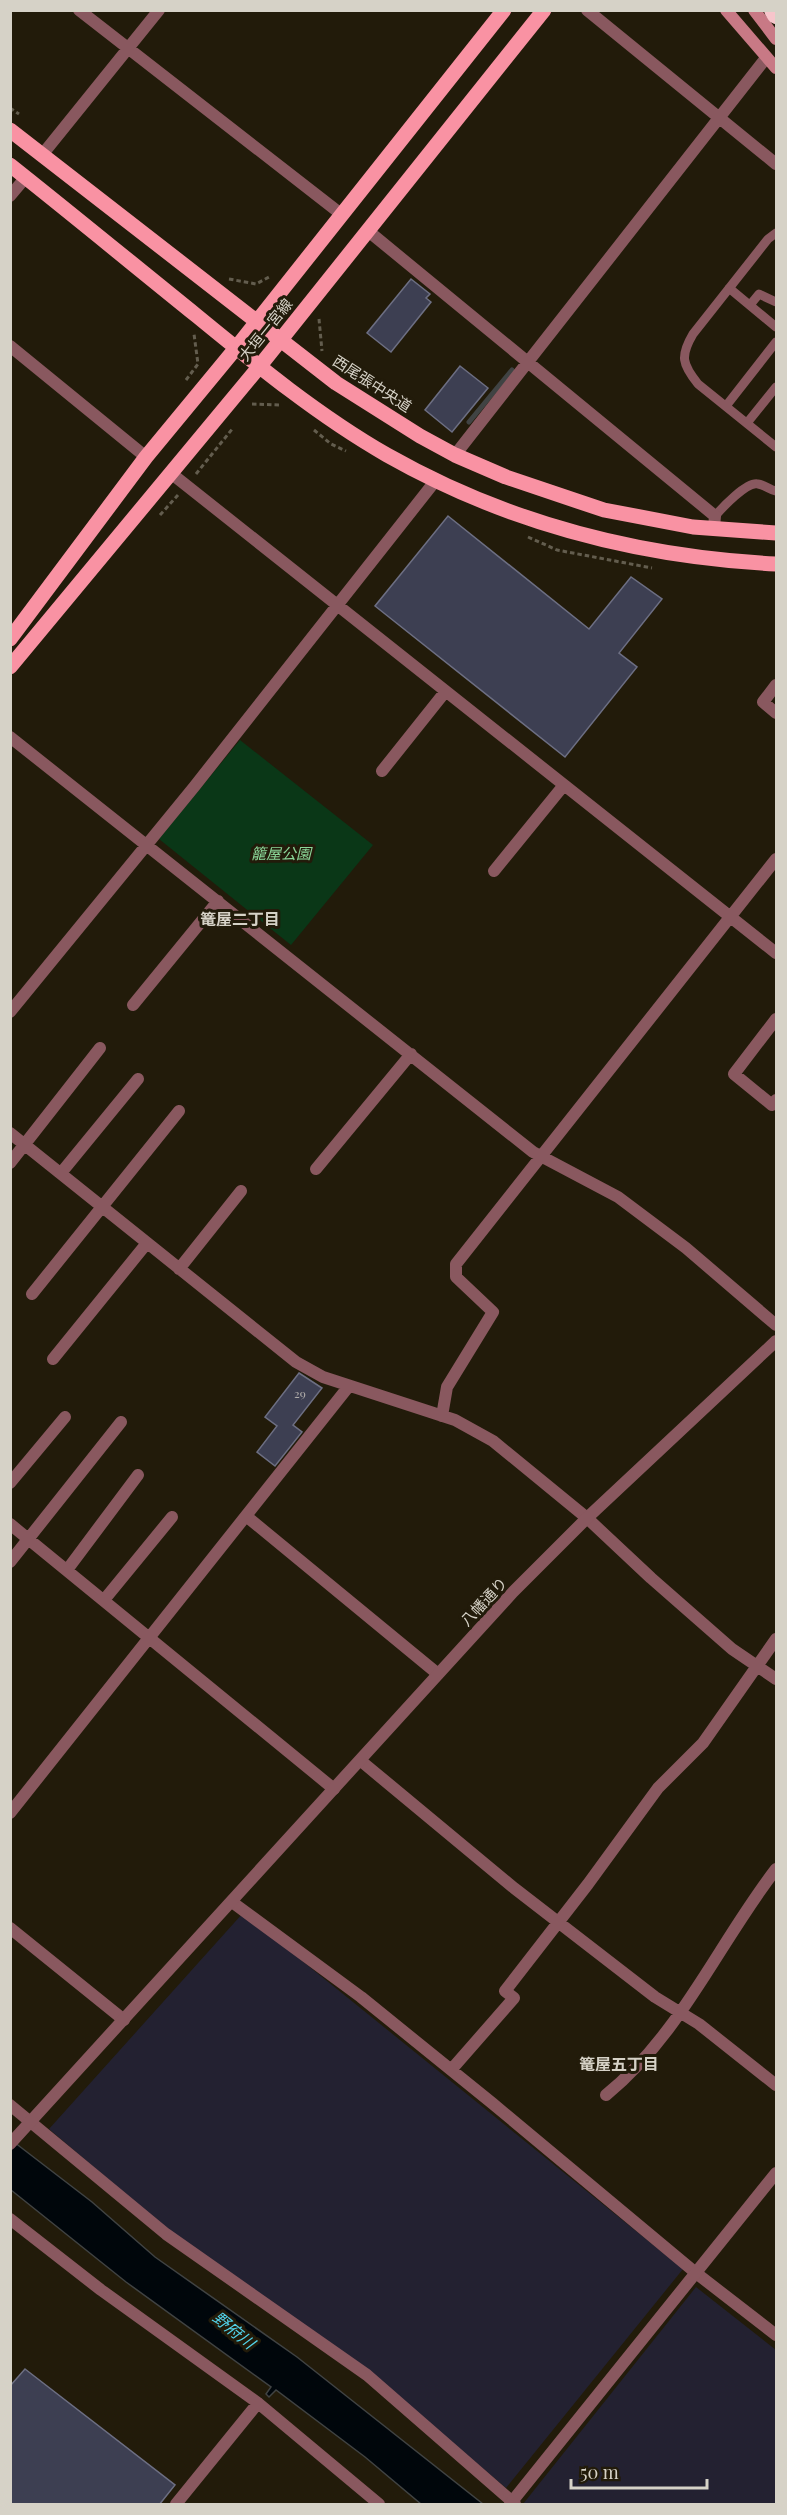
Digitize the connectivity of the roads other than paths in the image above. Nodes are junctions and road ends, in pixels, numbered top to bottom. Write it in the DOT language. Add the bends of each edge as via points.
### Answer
graph roads {
  1 [pos="79,10"];
  2 [pos="159,10"];
  3 [pos="504,10"];
  4 [pos="544,10"];
  5 [pos="587,10"];
  6 [pos="726,10"];
  7 [pos="754,10"];
  8 [pos="773,10"];
  9 [pos="777,15"];
  10 [pos="777,39"];
  11 [pos="128,50"];
  12 [pos="766,58"];
  13 [pos="777,68"];
  14 [pos="719,118"];
  15 [pos="10,130"];
  16 [pos="42,155"];
  17 [pos="777,164"];
  18 [pos="10,165"];
  19 [pos="26,177"];
  20 [pos="10,196"];
  21 [pos="341,214"];
  22 [pos="367,230"];
  23 [pos="777,233"];
  24 [pos="729,288"];
  25 [pos="777,302"];
  26 [pos="750,305"];
  27 [pos="257,322"];
  28 [pos="776,325"];
  29 [pos="281,341"];
  30 [pos="777,342"];
  31 [pos="10,346"];
  32 [pos="236,348"];
  33 [pos="528,360"];
  34 [pos="260,367"];
  35 [pos="777,387"];
  36 [pos="726,406"];
  37 [pos="747,423"];
  38 [pos="777,447"];
  39 [pos="455,455"];
  40 [pos="146,457"];
  41 [pos="172,474"];
  42 [pos="435,480"];
  43 [pos="777,491"];
  44 [pos="715,522"];
  45 [pos="777,532"];
  46 [pos="777,564"];
  47 [pos="336,605"];
  48 [pos="10,639"];
  49 [pos="10,667"];
  50 [pos="777,686"];
  51 [pos="445,692"];
  52 [pos="777,713"];
  53 [pos="10,737"];
  54 [pos="382,771"];
  55 [pos="564,785"];
  56 [pos="146,844"];
  57 [pos="777,859"];
  58 [pos="494,870"];
  59 [pos="218,902"];
  60 [pos="731,917"];
  61 [pos="777,953"];
  62 [pos="133,1005"];
  63 [pos="10,1012"];
  64 [pos="777,1019"];
  65 [pos="100,1048"];
  66 [pos="411,1054"];
  67 [pos="138,1079"];
  68 [pos="777,1100"];
  69 [pos="179,1111"];
  70 [pos="10,1133"];
  71 [pos="25,1144"];
  72 [pos="542,1156"];
  73 [pos="10,1162"];
  74 [pos="316,1169"];
  75 [pos="61,1173"];
  76 [pos="241,1191"];
  77 [pos="102,1207"];
  78 [pos="147,1243"];
  79 [pos="178,1269"];
  80 [pos="32,1293"];
  81 [pos="777,1325"];
  82 [pos="777,1341"];
  83 [pos="53,1359"];
  84 [pos="349,1386"];
  85 [pos="442,1416"];
  86 [pos="65,1417"];
  87 [pos="121,1422"];
  88 [pos="138,1475"];
  89 [pos="10,1483"];
  90 [pos="246,1516"];
  91 [pos="172,1517"];
  92 [pos="587,1518"];
  93 [pos="10,1524"];
  94 [pos="29,1539"];
  95 [pos="10,1562"];
  96 [pos="67,1570"];
  97 [pos="104,1600"];
  98 [pos="150,1638"];
  99 [pos="777,1639"];
  100 [pos="757,1666"];
  101 [pos="438,1674"];
  102 [pos="777,1679"];
  103 [pos="361,1761"];
  104 [pos="334,1788"];
  105 [pos="10,1814"];
  106 [pos="777,1869"];
  107 [pos="232,1902"];
  108 [pos="559,1922"];
  109 [pos="10,1928"];
  110 [pos="682,2013"];
  111 [pos="124,2020"];
  112 [pos="451,2070"];
  113 [pos="777,2085"];
  114 [pos="606,2095"];
  115 [pos="10,2105"];
  116 [pos="32,2120"];
  117 [pos="10,2144"];
  118 [pos="777,2173"];
  119 [pos="10,2219"];
  120 [pos="696,2273"];
  121 [pos="777,2335"];
  122 [pos="258,2403"];
  123 [pos="512,2504"];
  124 [pos="176,2505"];
  125 [pos="379,2505"];
  1 -- 11 [label="street"];
  2 -- 11 [label="street"];
  3 -- 21 [label="main road, 大垣一宮線"];
  4 -- 22 [label="main road, 大垣一宮線"];
  5 -- 14 [label="street"];
  6 -- 12 [label="main road"];
  7 -- 10 [label="main road"];
  8 -- 9 [label="highway"];
  11 -- 16 [label="street"];
  11 -- 21 [label="street"];
  12 -- 13 [label="main road"];
  12 -- 14 [label="street"];
  14 -- 17 [label="street"];
  14 -- 33 [label="street"];
  15 -- 16 [label="main road, 西尾張中央道"];
  16 -- 27 [label="main road, 西尾張中央道"];
  18 -- 19 [label="main road"];
  19 -- 20 [label="street"];
  19 -- 32 [label="main road"];
  21 -- 27 [label="main road, 大垣一宮線"];
  22 -- 29 [label="main road, 大垣一宮線"];
  22 -- 33 [label="street"];
  23 -- 24 [label="lane"];
  24 -- 26 [label="lane"];
  24 -- 36 [label="lane" via="693,334 684,361 698,384"];
  25 -- 26 [label="lane" via="759,294"];
  26 -- 28 [label="lane"];
  27 -- 29 [label="main road, 西尾張中央道"];
  27 -- 32 [label="main road, 大垣一宮線"];
  29 -- 34 [label="main road, 大垣一宮線"];
  29 -- 39 [label="main road, 西尾張中央道" via="354,395"];
  30 -- 36 [label="lane"];
  31 -- 40 [label="street"];
  32 -- 34 [label="main road"];
  32 -- 40 [label="main road, 大垣一宮線"];
  33 -- 39 [label="street"];
  33 -- 44 [label="street"];
  34 -- 41 [label="main road, 大垣一宮線"];
  34 -- 42 [label="main road" via="340,425"];
  35 -- 37 [label="lane"];
  36 -- 37 [label="lane"];
  37 -- 38 [label="lane"];
  39 -- 44 [label="main road, 西尾張中央道" via="516,481 604,510 649,520"];
  40 -- 48 [label="main road, 大垣一宮線"];
  41 -- 47 [label="street"];
  41 -- 49 [label="main road, 大垣一宮線"];
  42 -- 46 [label="main road" via="497,507 592,538 684,556"];
  42 -- 47 [label="street"];
  43 -- 44 [label="lane" via="752,484 726,503"];
  44 -- 45 [label="main road, 西尾張中央道"];
  47 -- 51 [label="street"];
  47 -- 56 [label="street"];
  50 -- 52 [label="street" via="764,702"];
  51 -- 54 [label="street"];
  51 -- 55 [label="street"];
  53 -- 56 [label="street"];
  55 -- 58 [label="street"];
  55 -- 60 [label="street"];
  56 -- 59 [label="street"];
  56 -- 63 [label="street"];
  57 -- 60 [label="street"];
  59 -- 62 [label="street"];
  59 -- 66 [label="street"];
  60 -- 61 [label="street"];
  60 -- 72 [label="street"];
  64 -- 68 [label="street" via="734,1074 772,1105"];
  65 -- 71 [label="street"];
  66 -- 72 [label="street"];
  66 -- 74 [label="street"];
  67 -- 75 [label="street"];
  69 -- 77 [label="street"];
  70 -- 71 [label="street"];
  71 -- 73 [label="street"];
  71 -- 75 [label="street"];
  72 -- 81 [label="street" via="618,1197"];
  72 -- 85 [label="street" via="456,1264 456,1277 493,1312 447,1387"];
  75 -- 77 [label="street"];
  76 -- 79 [label="street"];
  77 -- 78 [label="street"];
  77 -- 80 [label="street"];
  78 -- 79 [label="street"];
  78 -- 83 [label="street"];
  79 -- 84 [label="street" via="296,1362"];
  82 -- 92 [label="street, 八幡通り"];
  84 -- 85 [label="street"];
  84 -- 90 [label="street"];
  85 -- 92 [label="street" via="493,1441"];
  86 -- 89 [label="street"];
  87 -- 94 [label="street"];
  88 -- 96 [label="street"];
  90 -- 98 [label="street"];
  90 -- 101 [label="street"];
  91 -- 97 [label="street"];
  92 -- 100 [label="street" via="667,1593"];
  92 -- 101 [label="street, 八幡通り"];
  93 -- 94 [label="street"];
  94 -- 95 [label="street"];
  94 -- 96 [label="street"];
  96 -- 97 [label="street"];
  97 -- 98 [label="street"];
  98 -- 104 [label="street"];
  98 -- 105 [label="street"];
  99 -- 100 [label="street"];
  100 -- 102 [label="street"];
  100 -- 108 [label="street" via="703,1743 658,1788"];
  101 -- 103 [label="street, 八幡通り"];
  103 -- 104 [label="street, 八幡通り"];
  103 -- 108 [label="street"];
  104 -- 107 [label="street, 八幡通り"];
  106 -- 110 [label="street"];
  107 -- 111 [label="street, 八幡通り"];
  107 -- 112 [label="street" via="361,1997"];
  108 -- 110 [label="street" via="655,1997"];
  108 -- 112 [label="street" via="505,1991 514,1998"];
  109 -- 111 [label="street"];
  110 -- 113 [label="street"];
  110 -- 114 [label="street" via="630,2076"];
  111 -- 116 [label="street, 八幡通り"];
  112 -- 120 [label="street"];
  115 -- 116 [label="street"];
  116 -- 117 [label="street, 八幡通り"];
  116 -- 123 [label="street" via="166,2234 367,2375"];
  118 -- 120 [label="street"];
  119 -- 122 [label="street"];
  120 -- 121 [label="street"];
  120 -- 123 [label="street"];
  122 -- 124 [label="street"];
  122 -- 125 [label="street"];
}
